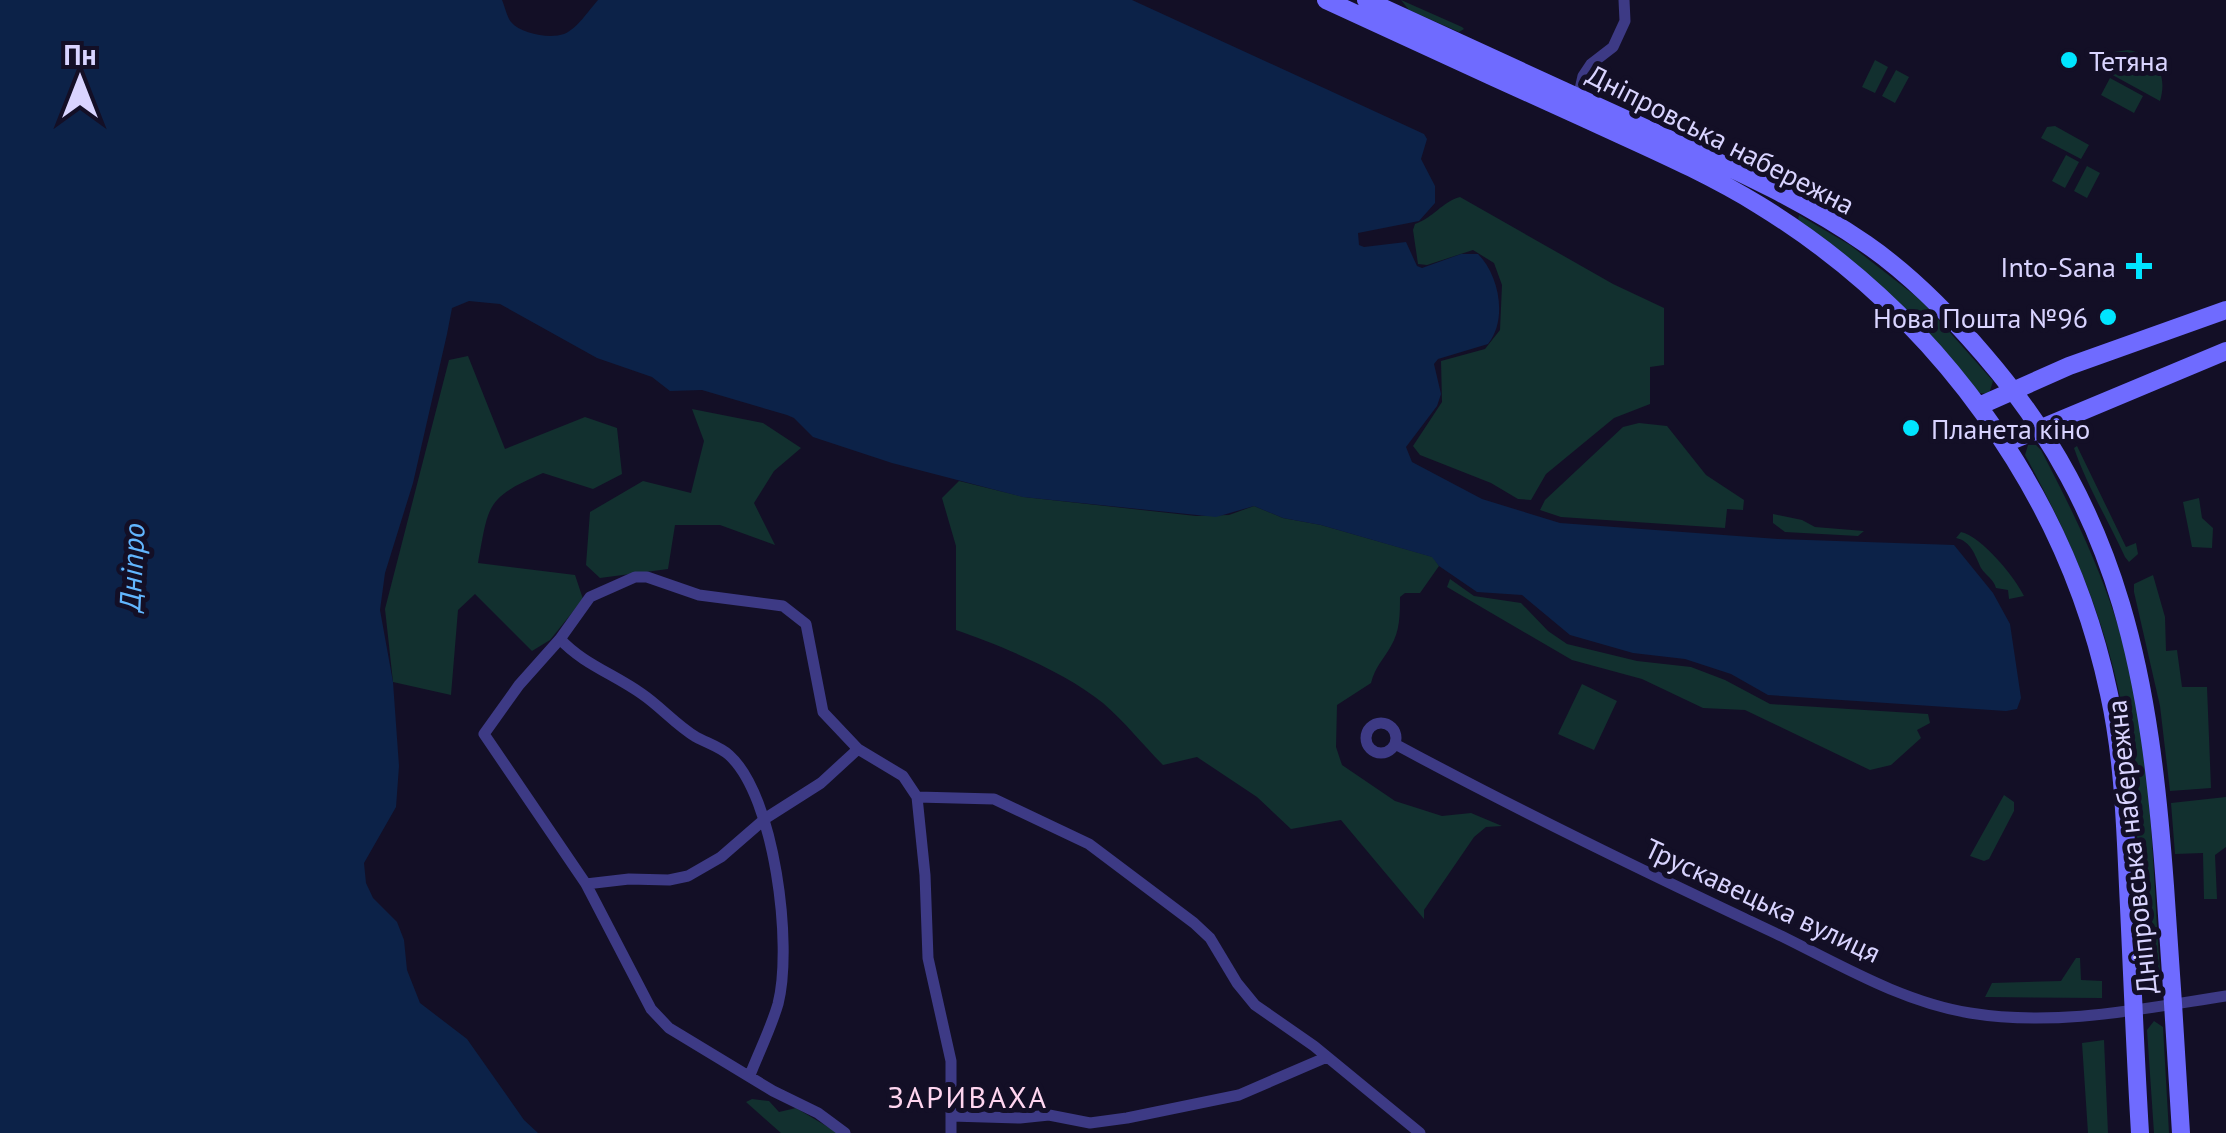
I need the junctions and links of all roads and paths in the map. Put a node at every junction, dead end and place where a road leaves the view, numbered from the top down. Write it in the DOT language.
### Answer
graph roads {
  1 [pos="1326,0"];
  2 [pos="1366,0"];
  3 [pos="1624,0"];
  4 [pos="1578,98"];
  5 [pos="2226,310"];
  6 [pos="2226,351"];
  7 [pos="2014,389"];
  8 [pos="1978,406"];
  9 [pos="2040,428"];
  10 [pos="2006,444"];
  11 [pos="560,639"];
  12 [pos="1395,744"];
  13 [pos="858,750"];
  14 [pos="917,798"];
  15 [pos="766,818"];
  16 [pos="586,884"];
  17 [pos="2226,996"];
  18 [pos="2174,1004"];
  19 [pos="2133,1010"];
  20 [pos="1327,1057"];
  21 [pos="750,1075"];
  22 [pos="951,1116"];
  23 [pos="845,1133"];
  24 [pos="952,1133"];
  25 [pos="1420,1133"];
  26 [pos="2140,1133"];
  27 [pos="2181,1133"];
  1 -- 8 [label="main road, Дніпровська набережна"];
  2 -- 4 [label="main road, Дніпровська набережна"];
  3 -- 4 [label="street"];
  4 -- 7 [label="main road, Дніпровська набережна"];
  5 -- 7 [label="main road"];
  6 -- 9 [label="main road"];
  7 -- 8 [label="main road"];
  7 -- 9 [label="main road, Дніпровська набережна"];
  8 -- 10 [label="main road, Дніпровська набережна"];
  9 -- 10 [label="main road"];
  9 -- 18 [label="main road, Дніпровська набережна"];
  10 -- 19 [label="main road, Дніпровська набережна"];
  11 -- 13 [label="street"];
  11 -- 15 [label="street"];
  11 -- 16 [label="street"];
  12 -- 19 [label="street, Трускавецька вулиця"];
  13 -- 14 [label="street"];
  13 -- 15 [label="street"];
  14 -- 20 [label="street"];
  14 -- 22 [label="street"];
  15 -- 16 [label="street"];
  15 -- 21 [label="street"];
  16 -- 21 [label="street"];
  17 -- 18 [label="street, Трускавецька вулиця"];
  18 -- 19 [label="street, Трускавецька вулиця"];
  18 -- 27 [label="main road, Дніпровська набережна"];
  19 -- 26 [label="main road, Дніпровська набережна"];
  20 -- 22 [label="street"];
  20 -- 25 [label="street"];
  21 -- 23 [label="street"];
  22 -- 24 [label="street"];
}
